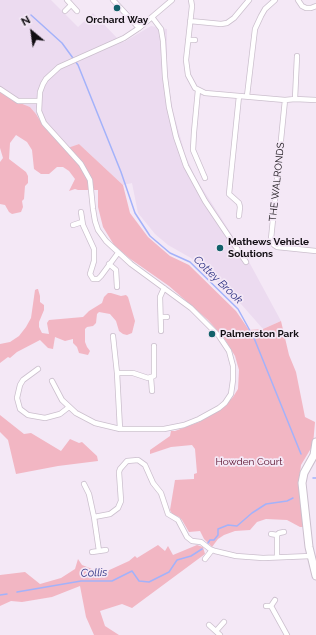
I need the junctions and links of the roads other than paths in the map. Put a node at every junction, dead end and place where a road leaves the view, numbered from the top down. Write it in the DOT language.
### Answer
graph roads {
  1 [pos="67,0"];
  2 [pos="114,0"];
  3 [pos="172,0"];
  4 [pos="191,0"];
  5 [pos="249,0"];
  6 [pos="275,0"];
  7 [pos="298,0"];
  8 [pos="71,4"];
  9 [pos="316,6"];
  10 [pos="65,11"];
  11 [pos="77,11"];
  12 [pos="152,17"];
  13 [pos="190,22"];
  14 [pos="139,28"];
  15 [pos="188,40"];
  16 [pos="194,40"];
  17 [pos="297,56"];
  18 [pos="0,89"];
  19 [pos="198,90"];
  20 [pos="239,96"];
  21 [pos="247,96"];
  22 [pos="295,98"];
  23 [pos="39,100"];
  24 [pos="285,100"];
  25 [pos="316,100"];
  26 [pos="204,178"];
  27 [pos="229,194"];
  28 [pos="224,197"];
  29 [pos="81,212"];
  30 [pos="239,216"];
  31 [pos="82,222"];
  32 [pos="73,225"];
  33 [pos="316,250"];
  34 [pos="239,251"];
  35 [pos="118,253"];
  36 [pos="231,256"];
  37 [pos="246,262"];
  38 [pos="109,264"];
  39 [pos="117,287"];
  40 [pos="164,288"];
  41 [pos="161,317"];
  42 [pos="167,317"];
  43 [pos="161,331"];
  44 [pos="113,336"];
  45 [pos="154,346"];
  46 [pos="38,369"];
  47 [pos="117,374"];
  48 [pos="151,378"];
  49 [pos="52,381"];
  50 [pos="152,391"];
  51 [pos="69,407"];
  52 [pos="120,429"];
  53 [pos="316,442"];
  54 [pos="84,484"];
  55 [pos="94,517"];
  56 [pos="284,532"];
  57 [pos="270,534"];
  58 [pos="277,535"];
  59 [pos="106,550"];
  60 [pos="212,550"];
  61 [pos="99,551"];
  62 [pos="92,552"];
  63 [pos="311,556"];
  64 [pos="277,557"];
  65 [pos="205,559"];
  66 [pos="316,576"];
  67 [pos="275,600"];
  68 [pos="224,622"];
  69 [pos="209,625"];
  70 [pos="218,633"];
  71 [pos="287,635"];
  1 -- 8 [label="street"];
  2 -- 14 [label="street"];
  3 -- 12 [label="street"];
  4 -- 13 [label="street"];
  5 -- 13 [label="street"];
  6 -- 21 [label="street"];
  7 -- 9 [label="street"];
  8 -- 10 [label="street"];
  8 -- 11 [label="street"];
  12 -- 14 [label="street"];
  12 -- 34 [label="street"];
  13 -- 15 [label="street"];
  14 -- 23 [label="street"];
  15 -- 16 [label="street"];
  15 -- 19 [label="street"];
  17 -- 22 [label="street"];
  18 -- 23 [label="street"];
  19 -- 20 [label="street"];
  19 -- 26 [label="street"];
  20 -- 21 [label="street"];
  20 -- 27 [label="street"];
  21 -- 24 [label="street"];
  22 -- 24 [label="street"];
  22 -- 25 [label="street"];
  23 -- 35 [label="street"];
  24 -- 33 [label="street, THE WALRONDS"];
  27 -- 28 [label="street"];
  27 -- 30 [label="street"];
  29 -- 31 [label="street"];
  31 -- 32 [label="street"];
  31 -- 38 [label="street"];
  34 -- 36 [label="street"];
  34 -- 37 [label="street"];
  35 -- 38 [label="street"];
  35 -- 40 [label="street"];
  38 -- 39 [label="street"];
  40 -- 41 [label="street"];
  40 -- 52 [label="street"];
  41 -- 42 [label="street"];
  41 -- 43 [label="street"];
  44 -- 47 [label="street"];
  45 -- 48 [label="street"];
  46 -- 51 [label="street"];
  47 -- 48 [label="street"];
  47 -- 52 [label="street"];
  48 -- 50 [label="street"];
  49 -- 51 [label="street"];
  51 -- 52 [label="street"];
  53 -- 63 [label="main road"];
  54 -- 55 [label="street"];
  55 -- 60 [label="street"];
  55 -- 61 [label="street"];
  56 -- 58 [label="street"];
  57 -- 58 [label="street"];
  58 -- 64 [label="street"];
  59 -- 61 [label="street"];
  60 -- 64 [label="street"];
  60 -- 65 [label="street"];
  61 -- 62 [label="street"];
  63 -- 64 [label="street"];
  63 -- 66 [label="main road"];
  67 -- 71 [label="street"];
  68 -- 70 [label="street"];
  69 -- 70 [label="street"];
}
